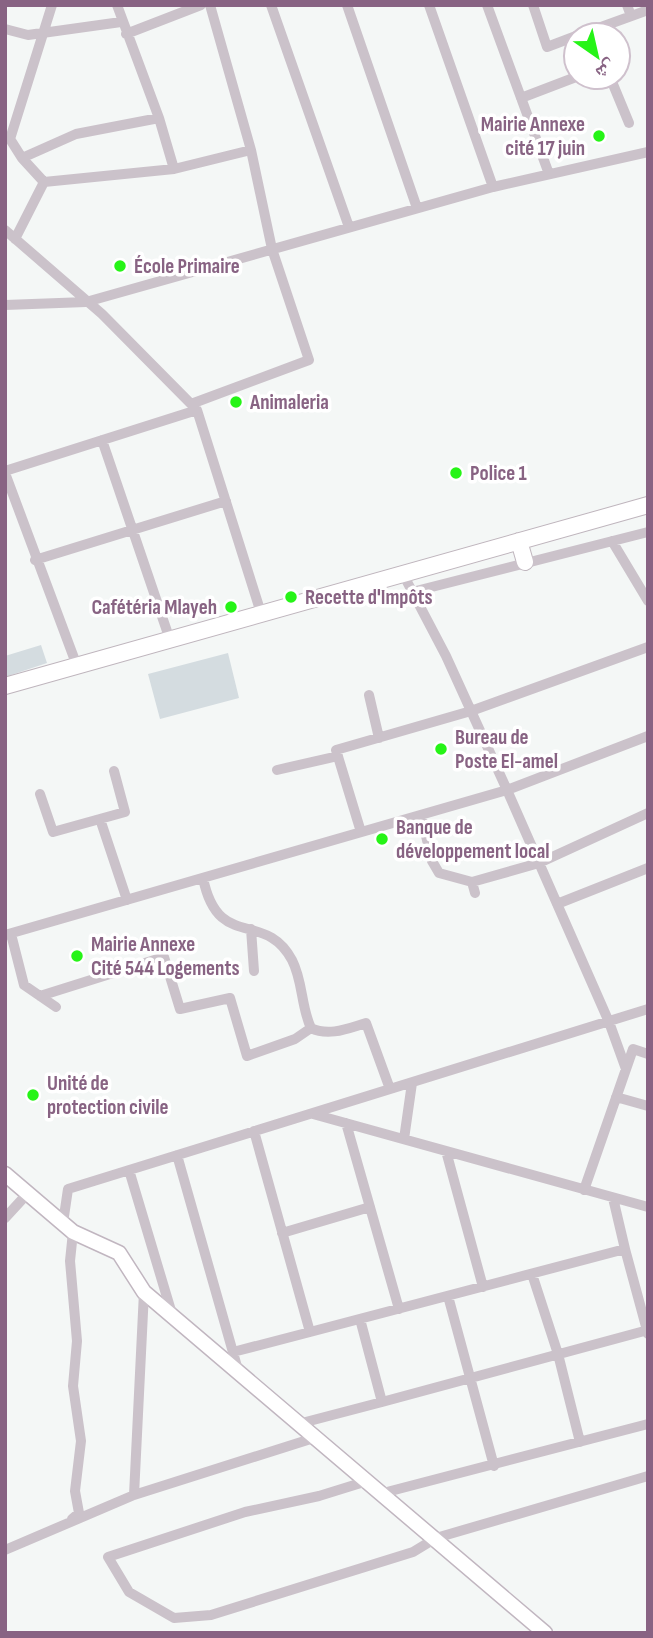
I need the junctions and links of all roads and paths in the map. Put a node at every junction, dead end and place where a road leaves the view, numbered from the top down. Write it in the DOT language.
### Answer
graph roads {
  1 [pos="52,5"];
  2 [pos="117,5"];
  3 [pos="201,5"];
  4 [pos="210,5"];
  5 [pos="271,5"];
  6 [pos="346,5"];
  7 [pos="429,5"];
  8 [pos="487,5"];
  9 [pos="533,5"];
  10 [pos="627,5"];
  11 [pos="648,10"];
  12 [pos="631,16"];
  13 [pos="620,21"];
  14 [pos="121,22"];
  15 [pos="5,29"];
  16 [pos="43,32"];
  17 [pos="126,34"];
  18 [pos="562,42"];
  19 [pos="562,82"];
  20 [pos="616,91"];
  21 [pos="521,98"];
  22 [pos="159,118"];
  23 [pos="629,123"];
  24 [pos="251,150"];
  25 [pos="648,152"];
  26 [pos="22,158"];
  27 [pos="174,169"];
  28 [pos="549,174"];
  29 [pos="44,182"];
  30 [pos="493,187"];
  31 [pos="417,208"];
  32 [pos="349,227"];
  33 [pos="5,230"];
  34 [pos="15,239"];
  35 [pos="272,248"];
  36 [pos="86,302"];
  37 [pos="5,305"];
  38 [pos="194,407"];
  39 [pos="102,440"];
  40 [pos="5,472"];
  41 [pos="226,501"];
  42 [pos="648,505"];
  43 [pos="133,530"];
  44 [pos="648,532"];
  45 [pos="519,541"];
  46 [pos="612,541"];
  47 [pos="36,560"];
  48 [pos="525,562"];
  49 [pos="403,574"];
  50 [pos="412,592"];
  51 [pos="648,601"];
  52 [pos="261,613"];
  53 [pos="170,640"];
  54 [pos="648,647"];
  55 [pos="76,666"];
  56 [pos="5,686"];
  57 [pos="369,695"];
  58 [pos="471,711"];
  59 [pos="648,736"];
  60 [pos="379,738"];
  61 [pos="338,756"];
  62 [pos="277,770"];
  63 [pos="114,771"];
  64 [pos="507,790"];
  65 [pos="40,794"];
  66 [pos="648,813"];
  67 [pos="421,815"];
  68 [pos="100,819"];
  69 [pos="361,832"];
  70 [pos="539,863"];
  71 [pos="648,868"];
  72 [pos="202,878"];
  73 [pos="472,882"];
  74 [pos="475,893"];
  75 [pos="127,900"];
  76 [pos="557,904"];
  77 [pos="251,929"];
  78 [pos="8,935"];
  79 [pos="254,971"];
  80 [pos="40,996"];
  81 [pos="56,1007"];
  82 [pos="648,1009"];
  83 [pos="609,1021"];
  84 [pos="311,1028"];
  85 [pos="648,1054"];
  86 [pos="626,1069"];
  87 [pos="412,1083"];
  88 [pos="390,1089"];
  89 [pos="616,1097"];
  90 [pos="648,1106"];
  91 [pos="313,1113"];
  92 [pos="346,1123"];
  93 [pos="254,1132"];
  94 [pos="404,1139"];
  95 [pos="446,1151"];
  96 [pos="177,1155"];
  97 [pos="129,1170"];
  98 [pos="5,1174"];
  99 [pos="584,1191"];
  100 [pos="28,1193"];
  101 [pos="613,1198"];
  102 [pos="370,1207"];
  103 [pos="648,1207"];
  104 [pos="5,1218"];
  105 [pos="68,1227"];
  106 [pos="282,1233"];
  107 [pos="625,1249"];
  108 [pos="532,1274"];
  109 [pos="483,1287"];
  110 [pos="144,1292"];
  111 [pos="448,1296"];
  112 [pos="399,1309"];
  113 [pos="173,1316"];
  114 [pos="360,1319"];
  115 [pos="310,1332"];
  116 [pos="647,1332"];
  117 [pos="233,1352"];
  118 [pos="558,1354"];
  119 [pos="238,1373"];
  120 [pos="471,1378"];
  121 [pos="382,1402"];
  122 [pos="298,1424"];
  123 [pos="648,1424"];
  124 [pos="317,1437"];
  125 [pos="580,1442"];
  126 [pos="494,1466"];
  127 [pos="648,1476"];
  128 [pos="383,1493"];
  129 [pos="134,1495"];
  130 [pos="64,1526"];
  131 [pos="436,1538"];
  132 [pos="5,1550"];
  133 [pos="545,1633"];
  1 -- 16 [label="street"];
  2 -- 14 [label="street"];
  3 -- 17 [label="street"];
  4 -- 24 [label="street"];
  5 -- 32 [label="street"];
  6 -- 31 [label="street"];
  7 -- 30 [label="street"];
  8 -- 21 [label="street"];
  9 -- 18 [label="street"];
  10 -- 12 [label="street"];
  11 -- 12 [label="street"];
  12 -- 13 [label="street"];
  14 -- 16 [label="street"];
  14 -- 17 [label="street"];
  15 -- 16 [label="street"];
  16 -- 26 [label="street"];
  17 -- 22 [label="street"];
  19 -- 21 [label="street"];
  20 -- 23 [label="street"];
  21 -- 28 [label="street"];
  22 -- 26 [label="street"];
  22 -- 27 [label="street"];
  24 -- 27 [label="street"];
  24 -- 35 [label="street"];
  25 -- 28 [label="street"];
  26 -- 29 [label="street"];
  27 -- 29 [label="street"];
  28 -- 30 [label="street"];
  29 -- 34 [label="street"];
  30 -- 31 [label="street"];
  31 -- 32 [label="street"];
  32 -- 35 [label="street"];
  33 -- 34 [label="street"];
  34 -- 36 [label="street"];
  35 -- 36 [label="street"];
  35 -- 38 [label="street"];
  36 -- 37 [label="street"];
  36 -- 38 [label="street"];
  38 -- 39 [label="street"];
  38 -- 41 [label="street"];
  39 -- 40 [label="street"];
  39 -- 43 [label="street"];
  40 -- 47 [label="street"];
  41 -- 43 [label="street"];
  41 -- 52 [label="street"];
  42 -- 45 [label="main road"];
  43 -- 47 [label="street"];
  43 -- 53 [label="street"];
  44 -- 46 [label="street"];
  45 -- 48 [label="main road"];
  45 -- 49 [label="main road"];
  46 -- 48 [label="street"];
  46 -- 51 [label="street"];
  47 -- 55 [label="street"];
  48 -- 50 [label="street"];
  49 -- 50 [label="street"];
  49 -- 52 [label="main road"];
  50 -- 58 [label="street"];
  52 -- 53 [label="main road"];
  53 -- 55 [label="main road"];
  54 -- 58 [label="street"];
  55 -- 56 [label="main road"];
  57 -- 60 [label="street"];
  58 -- 60 [label="street"];
  58 -- 64 [label="street"];
  59 -- 64 [label="street"];
  60 -- 61 [label="street"];
  61 -- 62 [label="street"];
  61 -- 69 [label="street"];
  63 -- 68 [label="street"];
  64 -- 67 [label="street"];
  64 -- 70 [label="street"];
  65 -- 68 [label="street"];
  66 -- 70 [label="street"];
  67 -- 69 [label="street"];
  67 -- 73 [label="street"];
  68 -- 75 [label="street"];
  69 -- 72 [label="street"];
  70 -- 73 [label="street"];
  70 -- 76 [label="street"];
  71 -- 76 [label="street"];
  72 -- 75 [label="street"];
  72 -- 77 [label="street"];
  73 -- 74 [label="street"];
  75 -- 78 [label="street"];
  76 -- 83 [label="street"];
  77 -- 79 [label="street"];
  77 -- 84 [label="street"];
  78 -- 80 [label="street"];
  80 -- 81 [label="street"];
  80 -- 84 [label="street"];
  82 -- 83 [label="street"];
  83 -- 86 [label="street"];
  83 -- 87 [label="street"];
  84 -- 88 [label="street"];
  85 -- 86 [label="street"];
  86 -- 89 [label="street"];
  87 -- 88 [label="street"];
  87 -- 94 [label="street"];
  88 -- 91 [label="street"];
  89 -- 90 [label="street"];
  89 -- 99 [label="street"];
  91 -- 92 [label="street"];
  91 -- 93 [label="street"];
  92 -- 94 [label="street"];
  92 -- 102 [label="street"];
  93 -- 96 [label="street"];
  93 -- 106 [label="street"];
  94 -- 95 [label="street"];
  95 -- 99 [label="street"];
  95 -- 109 [label="street"];
  96 -- 97 [label="street"];
  96 -- 117 [label="street"];
  97 -- 105 [label="street"];
  97 -- 113 [label="street"];
  98 -- 100 [label="main road"];
  99 -- 101 [label="street"];
  100 -- 104 [label="street"];
  100 -- 105 [label="main road"];
  101 -- 103 [label="street"];
  101 -- 107 [label="street"];
  102 -- 106 [label="street"];
  102 -- 112 [label="street"];
  105 -- 110 [label="main road"];
  105 -- 130 [label="street"];
  106 -- 115 [label="street"];
  107 -- 108 [label="street"];
  107 -- 116 [label="street"];
  108 -- 109 [label="street"];
  108 -- 118 [label="street"];
  109 -- 111 [label="street"];
  110 -- 113 [label="main road"];
  110 -- 129 [label="street"];
  111 -- 112 [label="street"];
  111 -- 120 [label="street"];
  112 -- 114 [label="street"];
  113 -- 119 [label="main road"];
  114 -- 115 [label="street"];
  114 -- 121 [label="street"];
  115 -- 117 [label="street"];
  116 -- 118 [label="street"];
  117 -- 119 [label="street"];
  118 -- 120 [label="street"];
  118 -- 125 [label="street"];
  119 -- 122 [label="main road"];
  120 -- 121 [label="street"];
  120 -- 126 [label="street"];
  121 -- 122 [label="street"];
  122 -- 124 [label="main road"];
  123 -- 125 [label="street"];
  124 -- 128 [label="main road"];
  124 -- 129 [label="street"];
  125 -- 126 [label="street"];
  126 -- 128 [label="street"];
  127 -- 131 [label="street"];
  128 -- 131 [label="main road"];
  128 -- 131 [label="street"];
  129 -- 130 [label="street"];
  130 -- 132 [label="street"];
  131 -- 133 [label="main road"];
}
